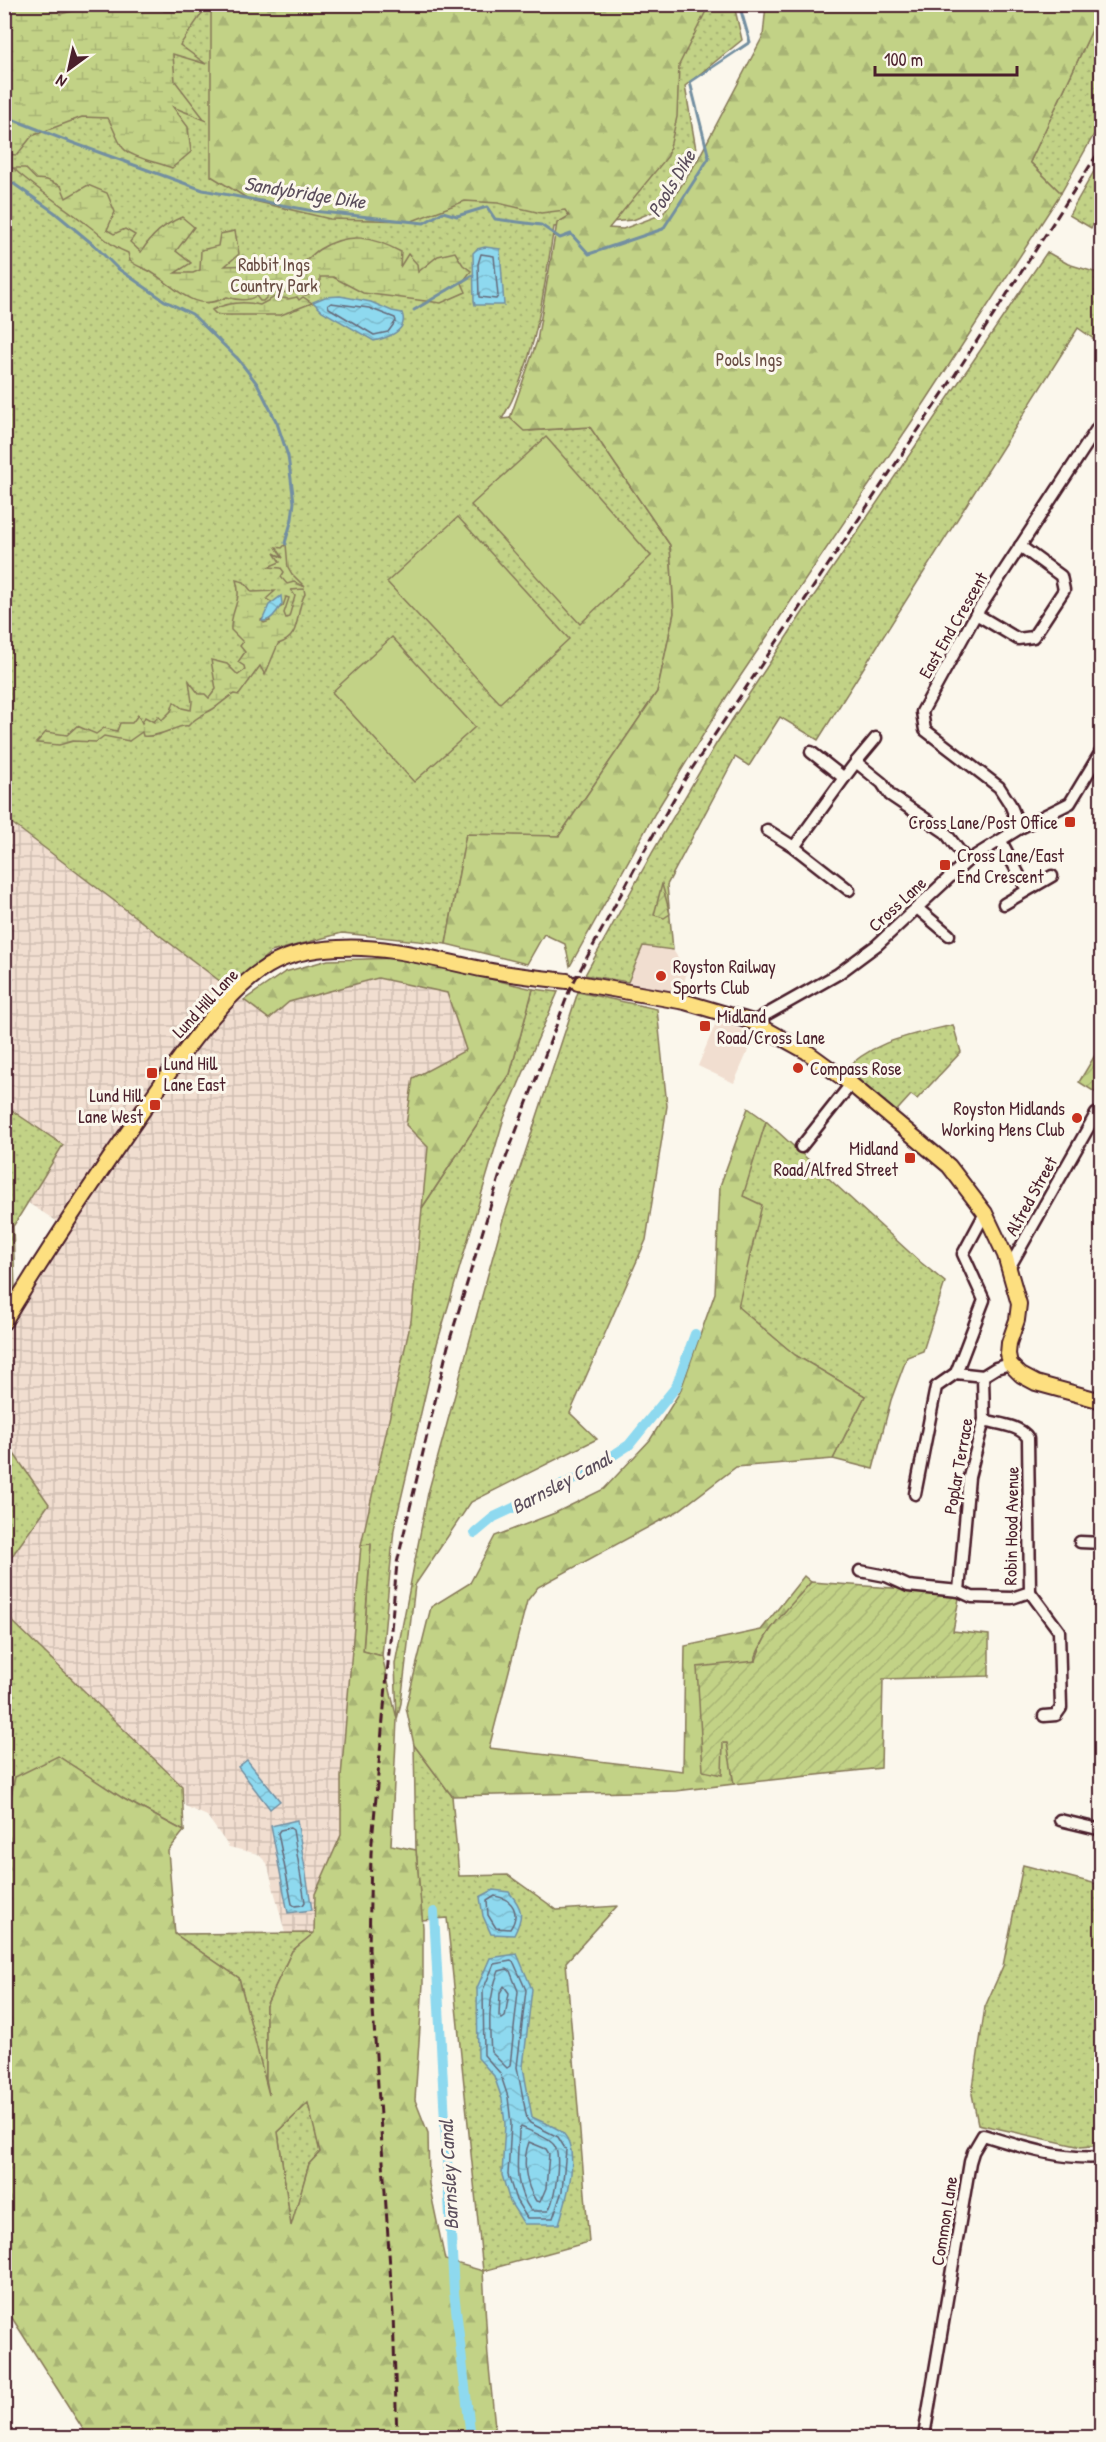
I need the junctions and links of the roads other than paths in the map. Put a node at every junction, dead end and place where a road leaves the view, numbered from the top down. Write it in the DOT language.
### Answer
graph roads {
  1 [pos="1101,422"];
  2 [pos="1020,546"];
  3 [pos="976,614"];
  4 [pos="876,738"];
  5 [pos="1101,750"];
  6 [pos="811,752"];
  7 [pos="856,762"];
  8 [pos="844,778"];
  9 [pos="1020,828"];
  10 [pos="767,830"];
  11 [pos="1001,841"];
  12 [pos="794,847"];
  13 [pos="967,861"];
  14 [pos="1052,876"];
  15 [pos="849,890"];
  16 [pos="1027,890"];
  17 [pos="1004,904"];
  18 [pos="917,908"];
  19 [pos="949,935"];
  20 [pos="753,1022"];
  21 [pos="851,1084"];
  22 [pos="1101,1117"];
  23 [pos="801,1147"];
  24 [pos="985,1213"];
  25 [pos="1009,1268"];
  26 [pos="4,1322"];
  27 [pos="1010,1365"];
  28 [pos="956,1373"];
  29 [pos="983,1376"];
  30 [pos="1101,1401"];
  31 [pos="984,1420"];
  32 [pos="915,1494"];
  33 [pos="1080,1542"];
  34 [pos="1101,1543"];
  35 [pos="860,1571"];
  36 [pos="959,1591"];
  37 [pos="1030,1592"];
  38 [pos="1044,1716"];
  39 [pos="1060,1820"];
  40 [pos="1101,1830"];
  41 [pos="1101,2157"];
  42 [pos="924,2436"];
  1 -- 2 [label="street, East End Crescent"];
  2 -- 3 [label="street, East End Crescent"];
  2 -- 3 [label="street"];
  3 -- 9 [label="street, East End Crescent"];
  4 -- 7 [label="street"];
  5 -- 9 [label="street, Cross Lane"];
  6 -- 8 [label="street"];
  7 -- 8 [label="street"];
  7 -- 13 [label="street"];
  8 -- 12 [label="street"];
  9 -- 11 [label="street, Cross Lane"];
  10 -- 12 [label="street"];
  11 -- 13 [label="street, Cross Lane"];
  11 -- 16 [label="street"];
  12 -- 15 [label="street"];
  13 -- 18 [label="street, Cross Lane"];
  14 -- 16 [label="street"];
  16 -- 17 [label="street"];
  18 -- 19 [label="street"];
  18 -- 20 [label="street, Cross Lane"];
  20 -- 21 [label="main road, Lund Hill Lane"];
  20 -- 26 [label="main road, Lund Hill Lane"];
  21 -- 23 [label="street"];
  21 -- 24 [label="main road, Lund Hill Lane"];
  22 -- 25 [label="street, Alfred Street"];
  24 -- 25 [label="main road, Lund Hill Lane"];
  24 -- 28 [label="street"];
  25 -- 27 [label="main road, Lund Hill Lane"];
  27 -- 29 [label="street"];
  27 -- 30 [label="main road"];
  28 -- 29 [label="street"];
  28 -- 32 [label="street"];
  29 -- 31 [label="street, Poplar Terrace"];
  31 -- 36 [label="street, Poplar Terrace"];
  31 -- 37 [label="street, Robin Hood Avenue"];
  33 -- 34 [label="street"];
  35 -- 36 [label="street, Robin Hood Avenue"];
  36 -- 37 [label="street, Robin Hood Avenue"];
  37 -- 38 [label="street"];
  39 -- 40 [label="street"];
  41 -- 42 [label="street, Common Lane"];
}
